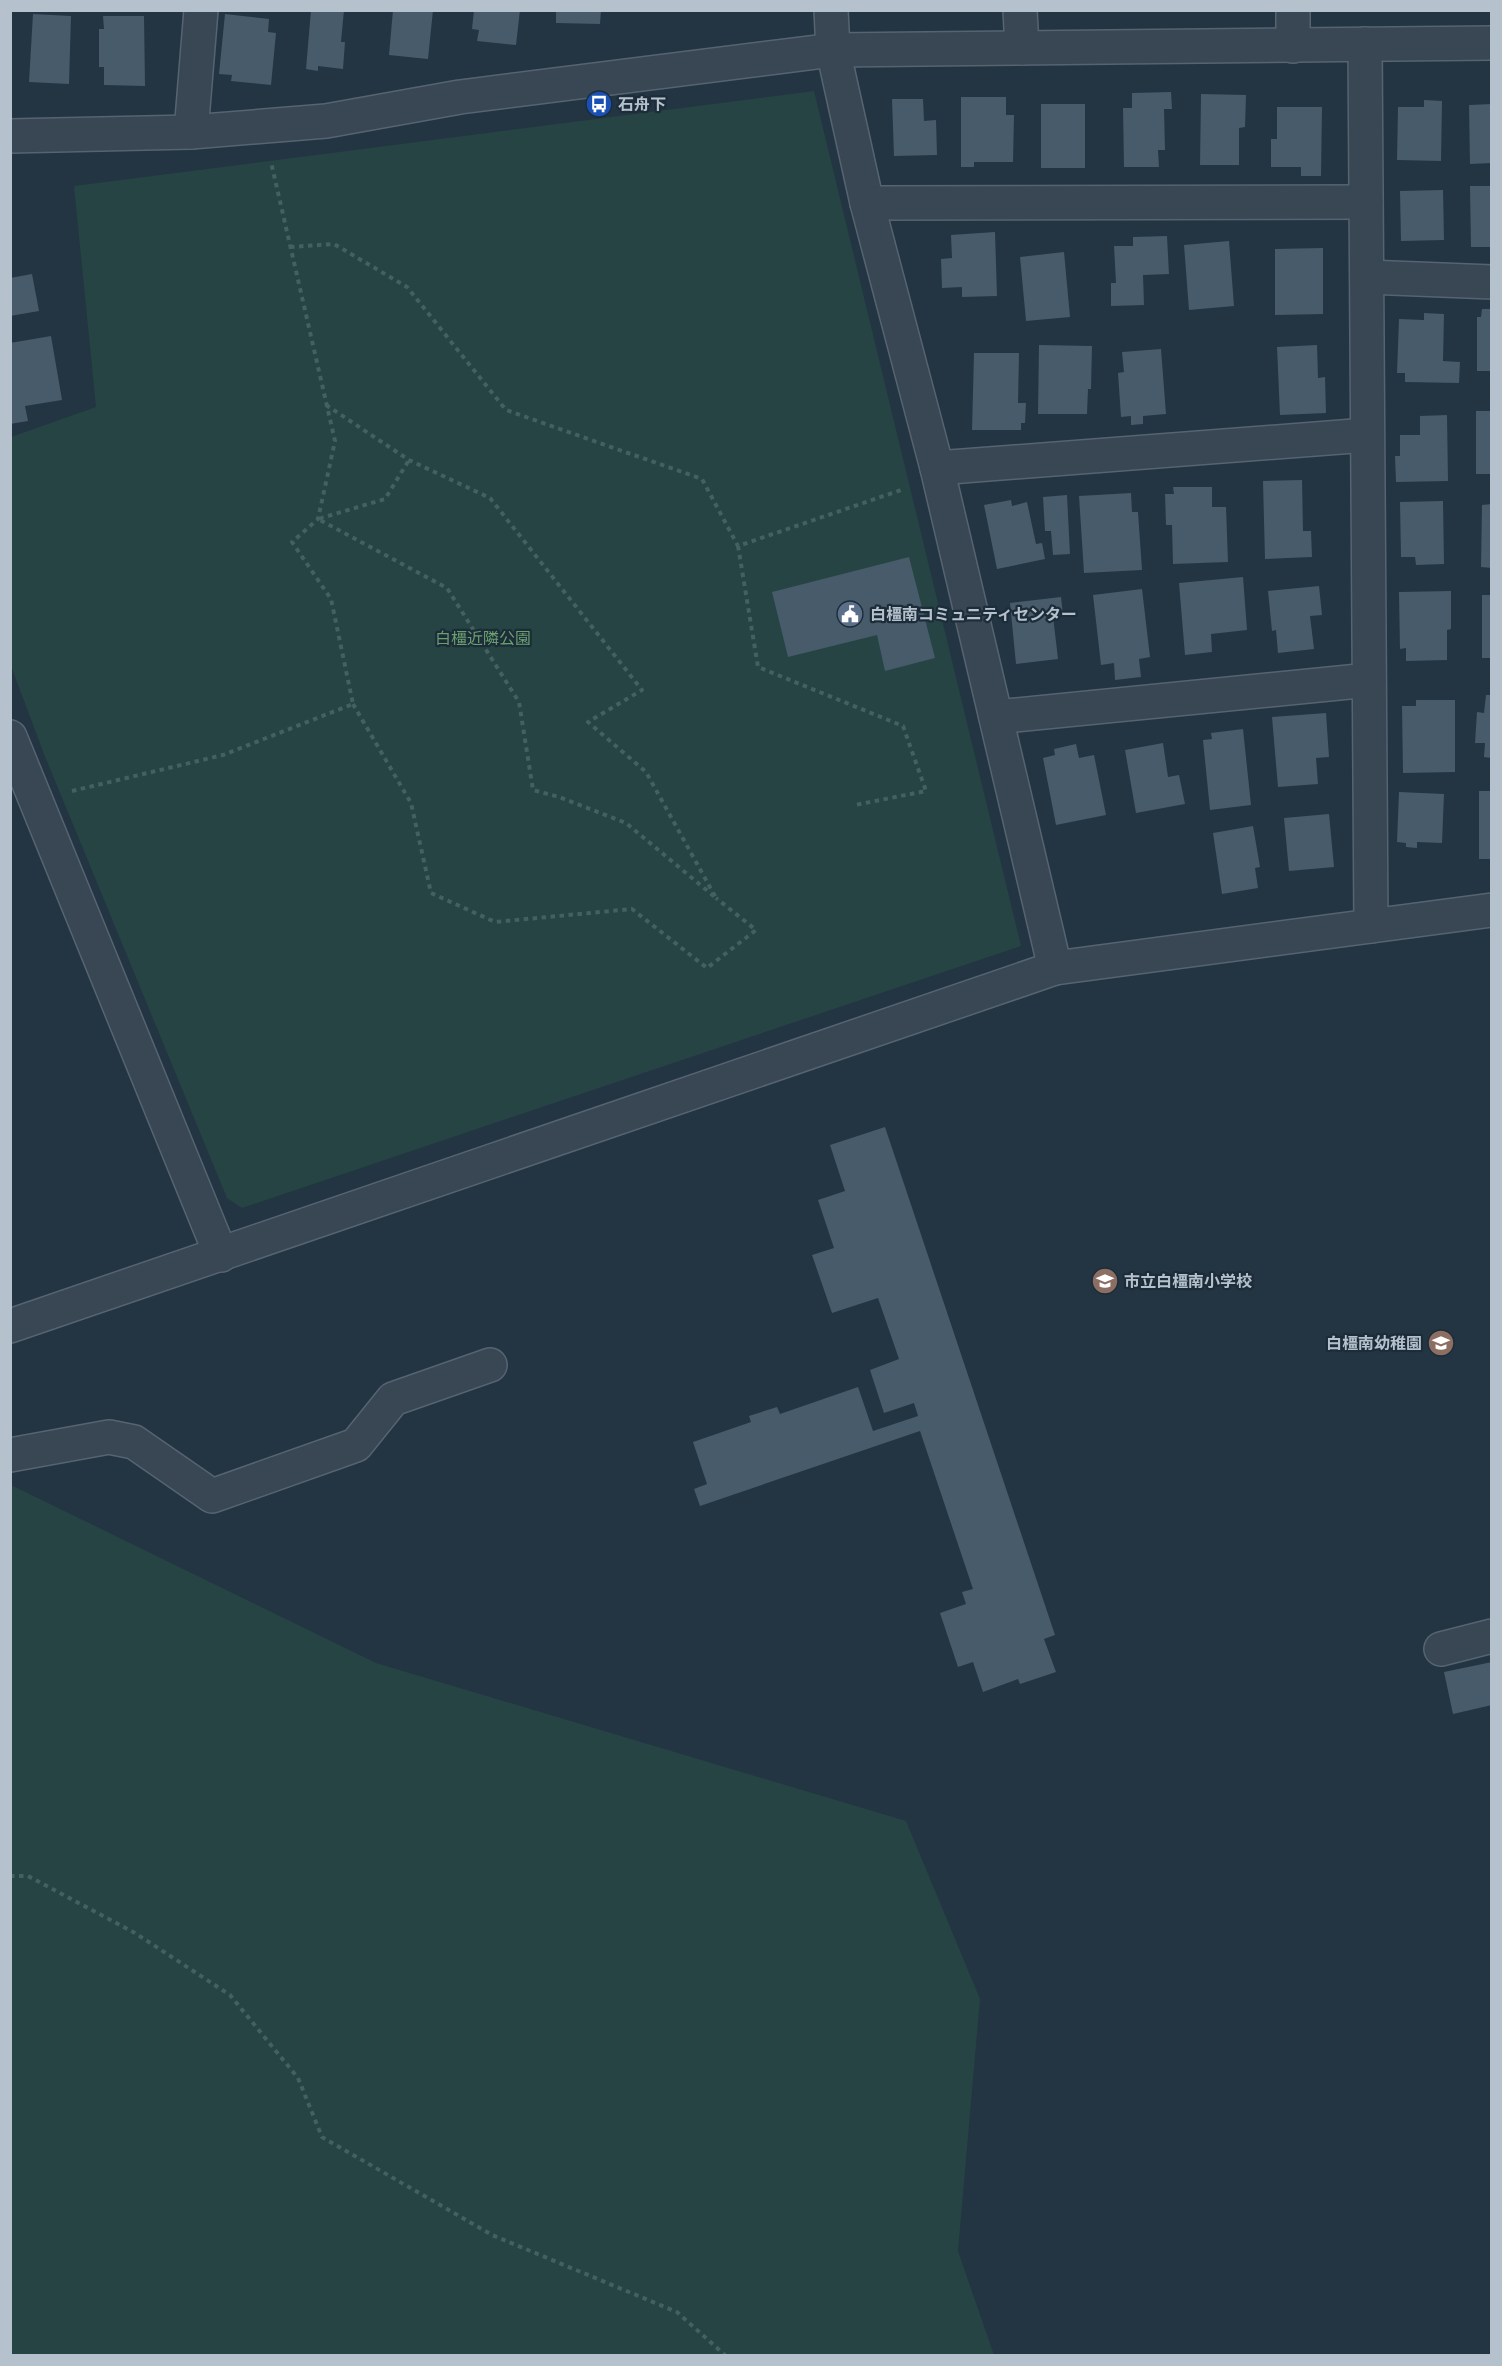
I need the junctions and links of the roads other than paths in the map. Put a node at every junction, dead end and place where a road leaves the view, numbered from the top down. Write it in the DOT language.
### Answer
graph roads {
  1 [pos="201,10"];
  2 [pos="831,10"];
  3 [pos="1020,10"];
  4 [pos="1293,10"];
  5 [pos="1491,43"];
  6 [pos="1365,44"];
  7 [pos="1293,45"];
  8 [pos="1022,48"];
  9 [pos="833,50"];
  10 [pos="191,132"];
  11 [pos="10,136"];
  12 [pos="1366,202"];
  13 [pos="867,203"];
  14 [pos="1367,277"];
  15 [pos="1491,282"];
  16 [pos="1367,435"];
  17 [pos="937,468"];
  18 [pos="1369,680"];
  19 [pos="996,717"];
  20 [pos="10,737"];
  21 [pos="1491,910"];
  22 [pos="1371,926"];
  23 [pos="1055,968"];
  24 [pos="221,1255"];
  25 [pos="10,1326"];
  26 [pos="490,1365"];
  27 [pos="10,1455"];
  28 [pos="1491,1636"];
  29 [pos="1441,1649"];
  1 -- 10 [label="street"];
  2 -- 9 [label="street"];
  3 -- 8 [label="street"];
  4 -- 7 [label="street"];
  5 -- 6 [label="street"];
  6 -- 7 [label="street"];
  6 -- 12 [label="street"];
  7 -- 8 [label="street"];
  8 -- 9 [label="street"];
  9 -- 10 [label="street"];
  9 -- 13 [label="street"];
  10 -- 11 [label="street"];
  12 -- 13 [label="street"];
  12 -- 14 [label="street"];
  13 -- 17 [label="street"];
  14 -- 15 [label="street"];
  14 -- 16 [label="street"];
  16 -- 17 [label="street"];
  16 -- 18 [label="street"];
  17 -- 19 [label="street"];
  18 -- 19 [label="street"];
  18 -- 22 [label="street"];
  19 -- 23 [label="street"];
  20 -- 24 [label="street"];
  21 -- 22 [label="street"];
  22 -- 23 [label="street"];
  23 -- 24 [label="street"];
  24 -- 25 [label="street"];
  26 -- 27 [label="street"];
  28 -- 29 [label="street"];
}
